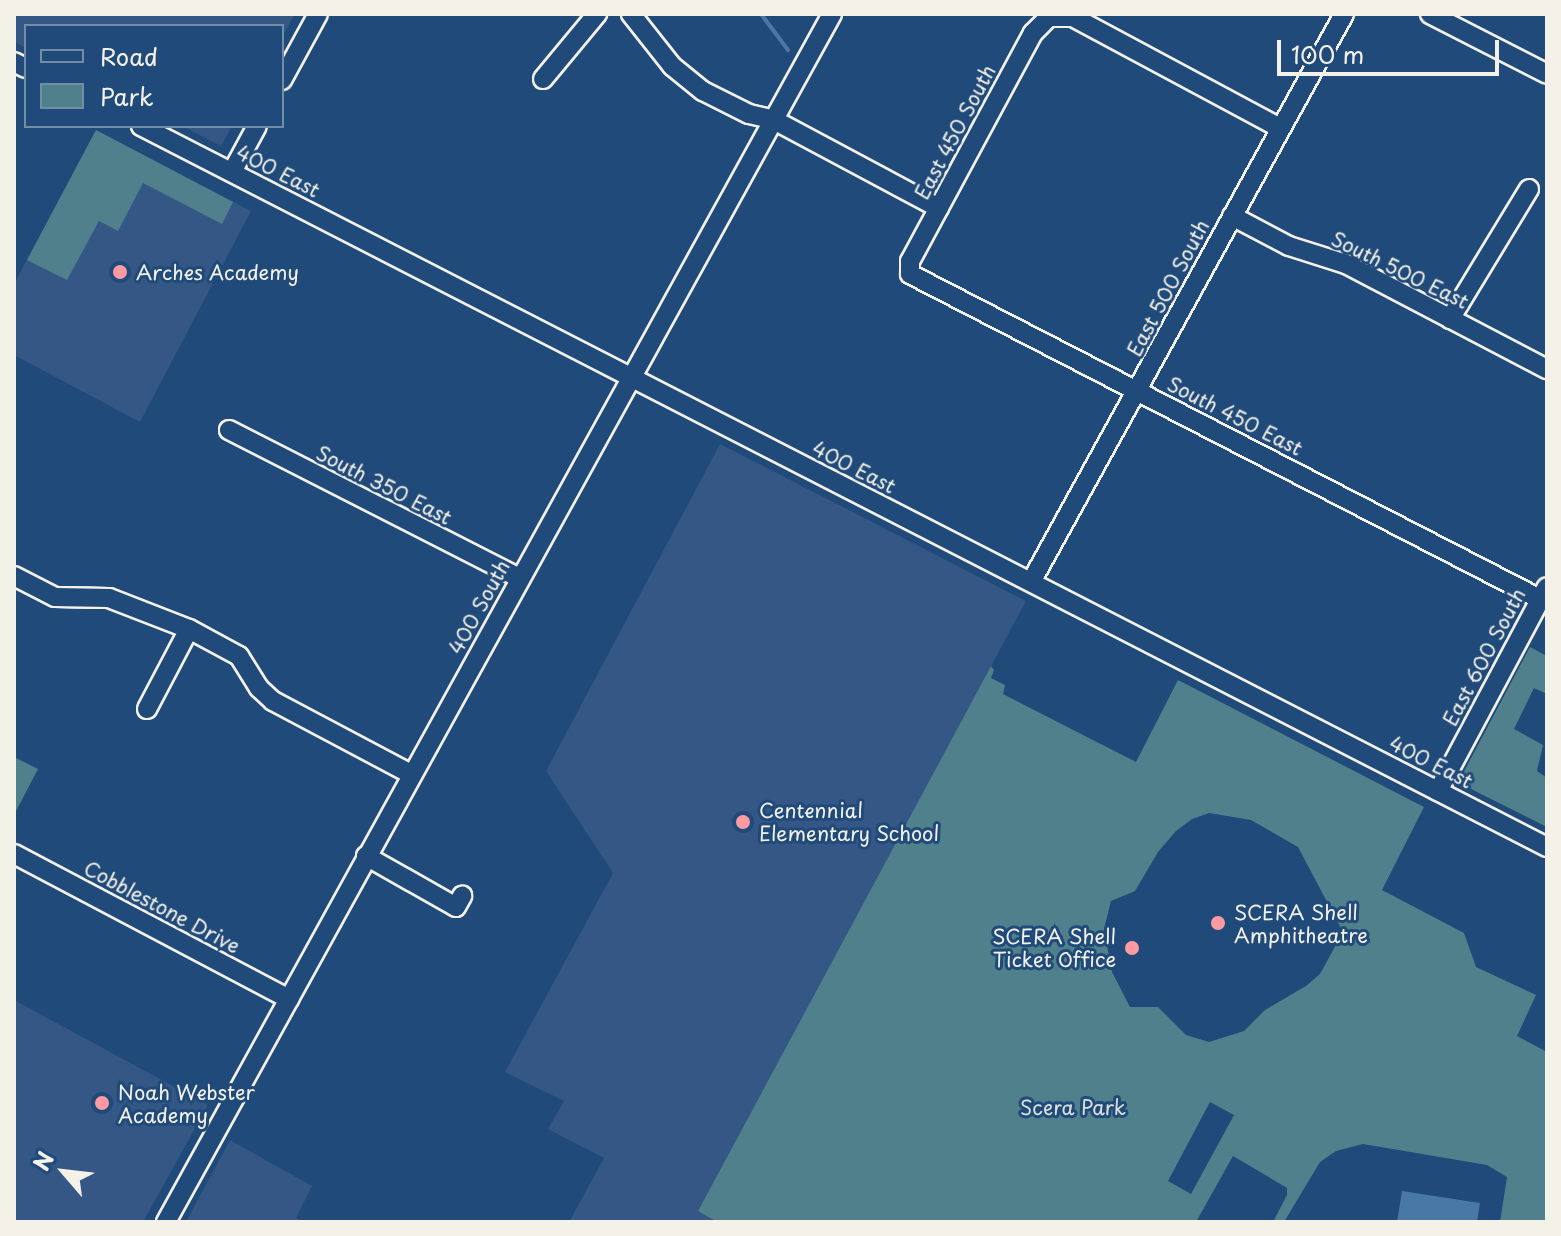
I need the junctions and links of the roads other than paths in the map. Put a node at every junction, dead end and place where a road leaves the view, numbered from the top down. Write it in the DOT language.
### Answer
graph roads {
  1 [pos="318,14"];
  2 [pos="597,14"];
  3 [pos="631,14"];
  4 [pos="832,14"];
  5 [pos="1344,14"];
  6 [pos="1430,14"];
  7 [pos="1547,74"];
  8 [pos="284,76"];
  9 [pos="543,79"];
  10 [pos="774,120"];
  11 [pos="145,128"];
  12 [pos="256,128"];
  13 [pos="1280,128"];
  14 [pos="232,172"];
  15 [pos="1529,189"];
  16 [pos="939,208"];
  17 [pos="1232,216"];
  18 [pos="910,274"];
  19 [pos="1450,319"];
  20 [pos="1547,369"];
  21 [pos="631,377"];
  22 [pos="1138,391"];
  23 [pos="229,430"];
  24 [pos="14,576"];
  25 [pos="519,578"];
  26 [pos="1031,582"];
  27 [pos="1544,593"];
  28 [pos="189,629"];
  29 [pos="147,709"];
  30 [pos="411,774"];
  31 [pos="1438,791"];
  32 [pos="1547,847"];
  33 [pos="14,854"];
  34 [pos="366,856"];
  35 [pos="462,896"];
  36 [pos="289,999"];
  37 [pos="166,1222"];
  1 -- 8 [label="street"];
  2 -- 9 [label="street"];
  3 -- 10 [label="street"];
  4 -- 10 [label="street, 400 South"];
  5 -- 13 [label="street, East 500 South"];
  6 -- 7 [label="street"];
  10 -- 16 [label="street"];
  10 -- 21 [label="street, 400 South"];
  11 -- 14 [label="street, 400 East"];
  12 -- 14 [label="street"];
  13 -- 16 [label="street, East 450 South"];
  13 -- 17 [label="street, East 500 South"];
  14 -- 21 [label="street, 400 East"];
  15 -- 19 [label="street"];
  16 -- 18 [label="street, East 450 South"];
  17 -- 19 [label="street, South 500 East"];
  17 -- 22 [label="street, East 500 South"];
  18 -- 22 [label="street, South 450 East"];
  19 -- 20 [label="street, South 500 East"];
  21 -- 25 [label="street, 400 South"];
  21 -- 26 [label="street, 400 East"];
  22 -- 26 [label="street, East 500 South"];
  22 -- 27 [label="street, South 450 East"];
  23 -- 25 [label="street, South 350 East"];
  24 -- 28 [label="street"];
  25 -- 30 [label="street, 400 South"];
  26 -- 31 [label="street, 400 East"];
  27 -- 31 [label="street, East 600 South"];
  28 -- 29 [label="street"];
  28 -- 30 [label="street"];
  30 -- 34 [label="street, 400 South"];
  31 -- 32 [label="street, 400 East"];
  33 -- 36 [label="street, Cobblestone Drive"];
  34 -- 35 [label="street"];
  34 -- 36 [label="street, 400 South"];
  36 -- 37 [label="street, 400 South"];
}
